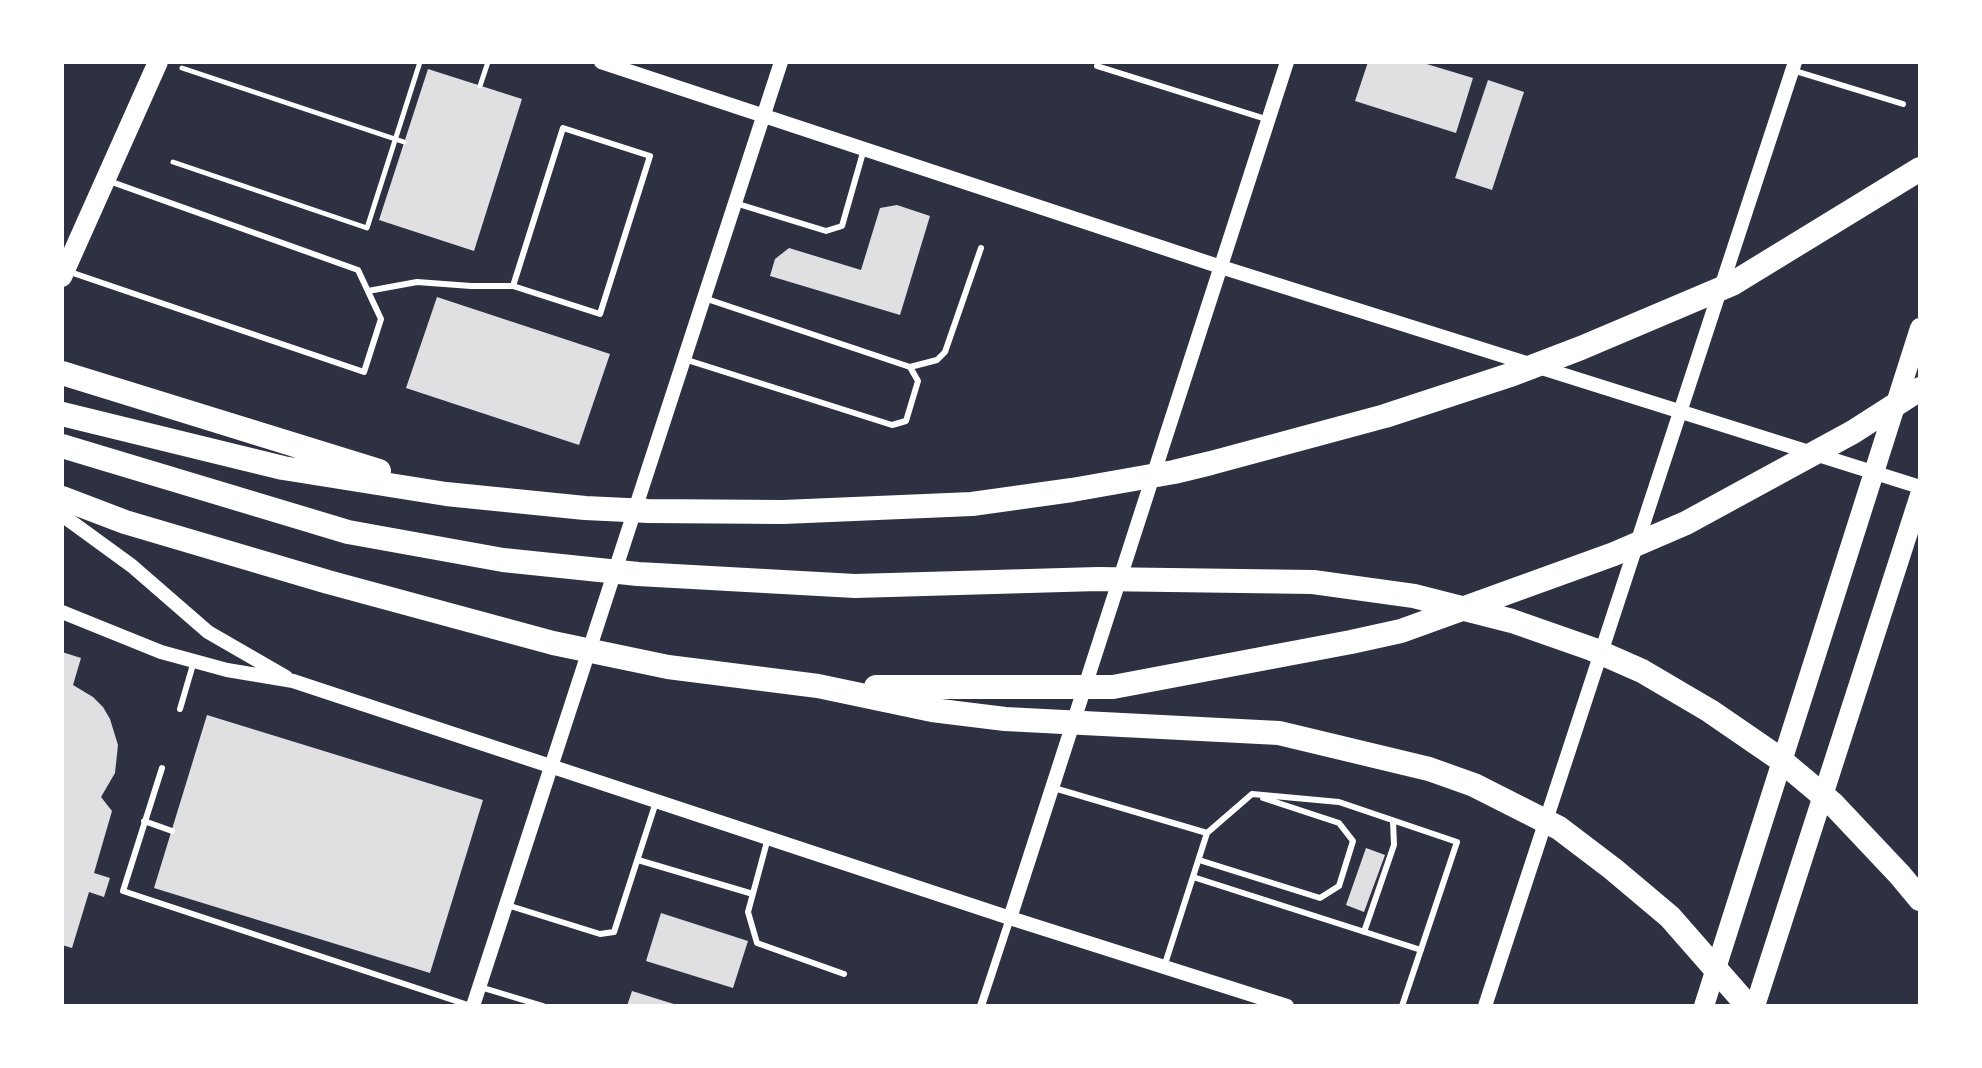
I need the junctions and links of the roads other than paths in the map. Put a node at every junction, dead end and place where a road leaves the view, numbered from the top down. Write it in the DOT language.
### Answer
graph roads {
  1 [pos="601,62"];
  2 [pos="781,62"];
  3 [pos="1287,62"];
  4 [pos="167,64"];
  5 [pos="1097,66"];
  6 [pos="1793,66"];
  7 [pos="1903,104"];
  8 [pos="763,115"];
  9 [pos="1269,120"];
  10 [pos="864,148"];
  11 [pos="1920,169"];
  12 [pos="106,180"];
  13 [pos="735,203"];
  14 [pos="981,248"];
  15 [pos="1221,267"];
  16 [pos="63,273"];
  17 [pos="513,286"];
  18 [pos="368,291"];
  19 [pos="704,298"];
  20 [pos="1920,328"];
  21 [pos="684,359"];
  22 [pos="910,367"];
  23 [pos="62,373"];
  24 [pos="1920,389"];
  25 [pos="1680,411"];
  26 [pos="62,414"];
  27 [pos="62,446"];
  28 [pos="1874,472"];
  29 [pos="1920,487"];
  30 [pos="446,494"];
  31 [pos="1920,495"];
  32 [pos="62,498"];
  33 [pos="62,508"];
  34 [pos="62,515"];
  35 [pos="125,522"];
  36 [pos="62,612"];
  37 [pos="194,661"];
  38 [pos="293,681"];
  39 [pos="818,686"];
  40 [pos="180,709"];
  41 [pos="552,767"];
  42 [pos="162,768"];
  43 [pos="1052,787"];
  44 [pos="1252,794"];
  45 [pos="656,801"];
  46 [pos="144,821"];
  47 [pos="1393,821"];
  48 [pos="172,831"];
  49 [pos="1207,833"];
  50 [pos="768,838"];
  51 [pos="638,860"];
  52 [pos="1199,860"];
  53 [pos="1193,877"];
  54 [pos="753,894"];
  55 [pos="1920,899"];
  56 [pos="507,905"];
  57 [pos="1010,918"];
  58 [pos="1364,932"];
  59 [pos="1421,950"];
  60 [pos="1164,967"];
  61 [pos="844,974"];
  62 [pos="480,987"];
  63 [pos="472,1006"];
  64 [pos="543,1006"];
  65 [pos="981,1006"];
  66 [pos="1287,1006"];
  67 [pos="1402,1006"];
  68 [pos="1485,1006"];
  69 [pos="1704,1006"];
  70 [pos="1748,1006"];
  71 [pos="1755,1006"];
  1 -- 8 [label="street"];
  2 -- 8 [label="street"];
  3 -- 9 [label="street"];
  4 -- 12 [label="main road"];
  5 -- 9 [label="lane"];
  6 -- 7 [label="lane"];
  6 -- 25 [label="street"];
  8 -- 10 [label="street"];
  8 -- 13 [label="street"];
  9 -- 15 [label="street"];
  10 -- 13 [label="lane"];
  10 -- 15 [label="street"];
  11 -- 30 [label="highway"];
  12 -- 16 [label="main road"];
  12 -- 18 [label="lane"];
  13 -- 19 [label="street"];
  14 -- 22 [label="lane"];
  15 -- 25 [label="street"];
  15 -- 43 [label="street"];
  16 -- 18 [label="lane"];
  17 -- 17 [label="lane"];
  17 -- 18 [label="lane"];
  19 -- 21 [label="street"];
  19 -- 22 [label="lane"];
  20 -- 28 [label="main road"];
  21 -- 22 [label="lane"];
  21 -- 41 [label="street"];
  23 -- 30 [label="highway"];
  24 -- 39 [label="highway"];
  25 -- 28 [label="street"];
  25 -- 68 [label="street"];
  26 -- 30 [label="highway"];
  27 -- 55 [label="highway"];
  28 -- 29 [label="street"];
  28 -- 69 [label="main road"];
  31 -- 71 [label="main road"];
  32 -- 35 [label="highway"];
  33 -- 35 [label="highway"];
  34 -- 38 [label="street"];
  35 -- 39 [label="highway"];
  36 -- 37 [label="street"];
  37 -- 38 [label="street"];
  37 -- 40 [label="lane"];
  38 -- 41 [label="street"];
  39 -- 70 [label="highway"];
  41 -- 45 [label="street"];
  41 -- 56 [label="street"];
  42 -- 46 [label="lane"];
  43 -- 49 [label="lane"];
  43 -- 57 [label="street"];
  44 -- 47 [label="lane"];
  44 -- 49 [label="lane"];
  44 -- 52 [label="lane"];
  45 -- 50 [label="street"];
  45 -- 51 [label="lane"];
  46 -- 48 [label="lane"];
  46 -- 63 [label="lane"];
  47 -- 58 [label="lane"];
  47 -- 59 [label="lane"];
  49 -- 52 [label="lane"];
  50 -- 54 [label="lane"];
  50 -- 57 [label="street"];
  51 -- 54 [label="lane"];
  51 -- 56 [label="lane"];
  52 -- 53 [label="lane"];
  53 -- 58 [label="lane"];
  53 -- 60 [label="lane"];
  54 -- 61 [label="lane"];
  56 -- 62 [label="street"];
  57 -- 60 [label="street"];
  57 -- 65 [label="street"];
  58 -- 59 [label="lane"];
  59 -- 67 [label="lane"];
  60 -- 66 [label="street"];
  62 -- 63 [label="street"];
  62 -- 64 [label="lane"];
}
